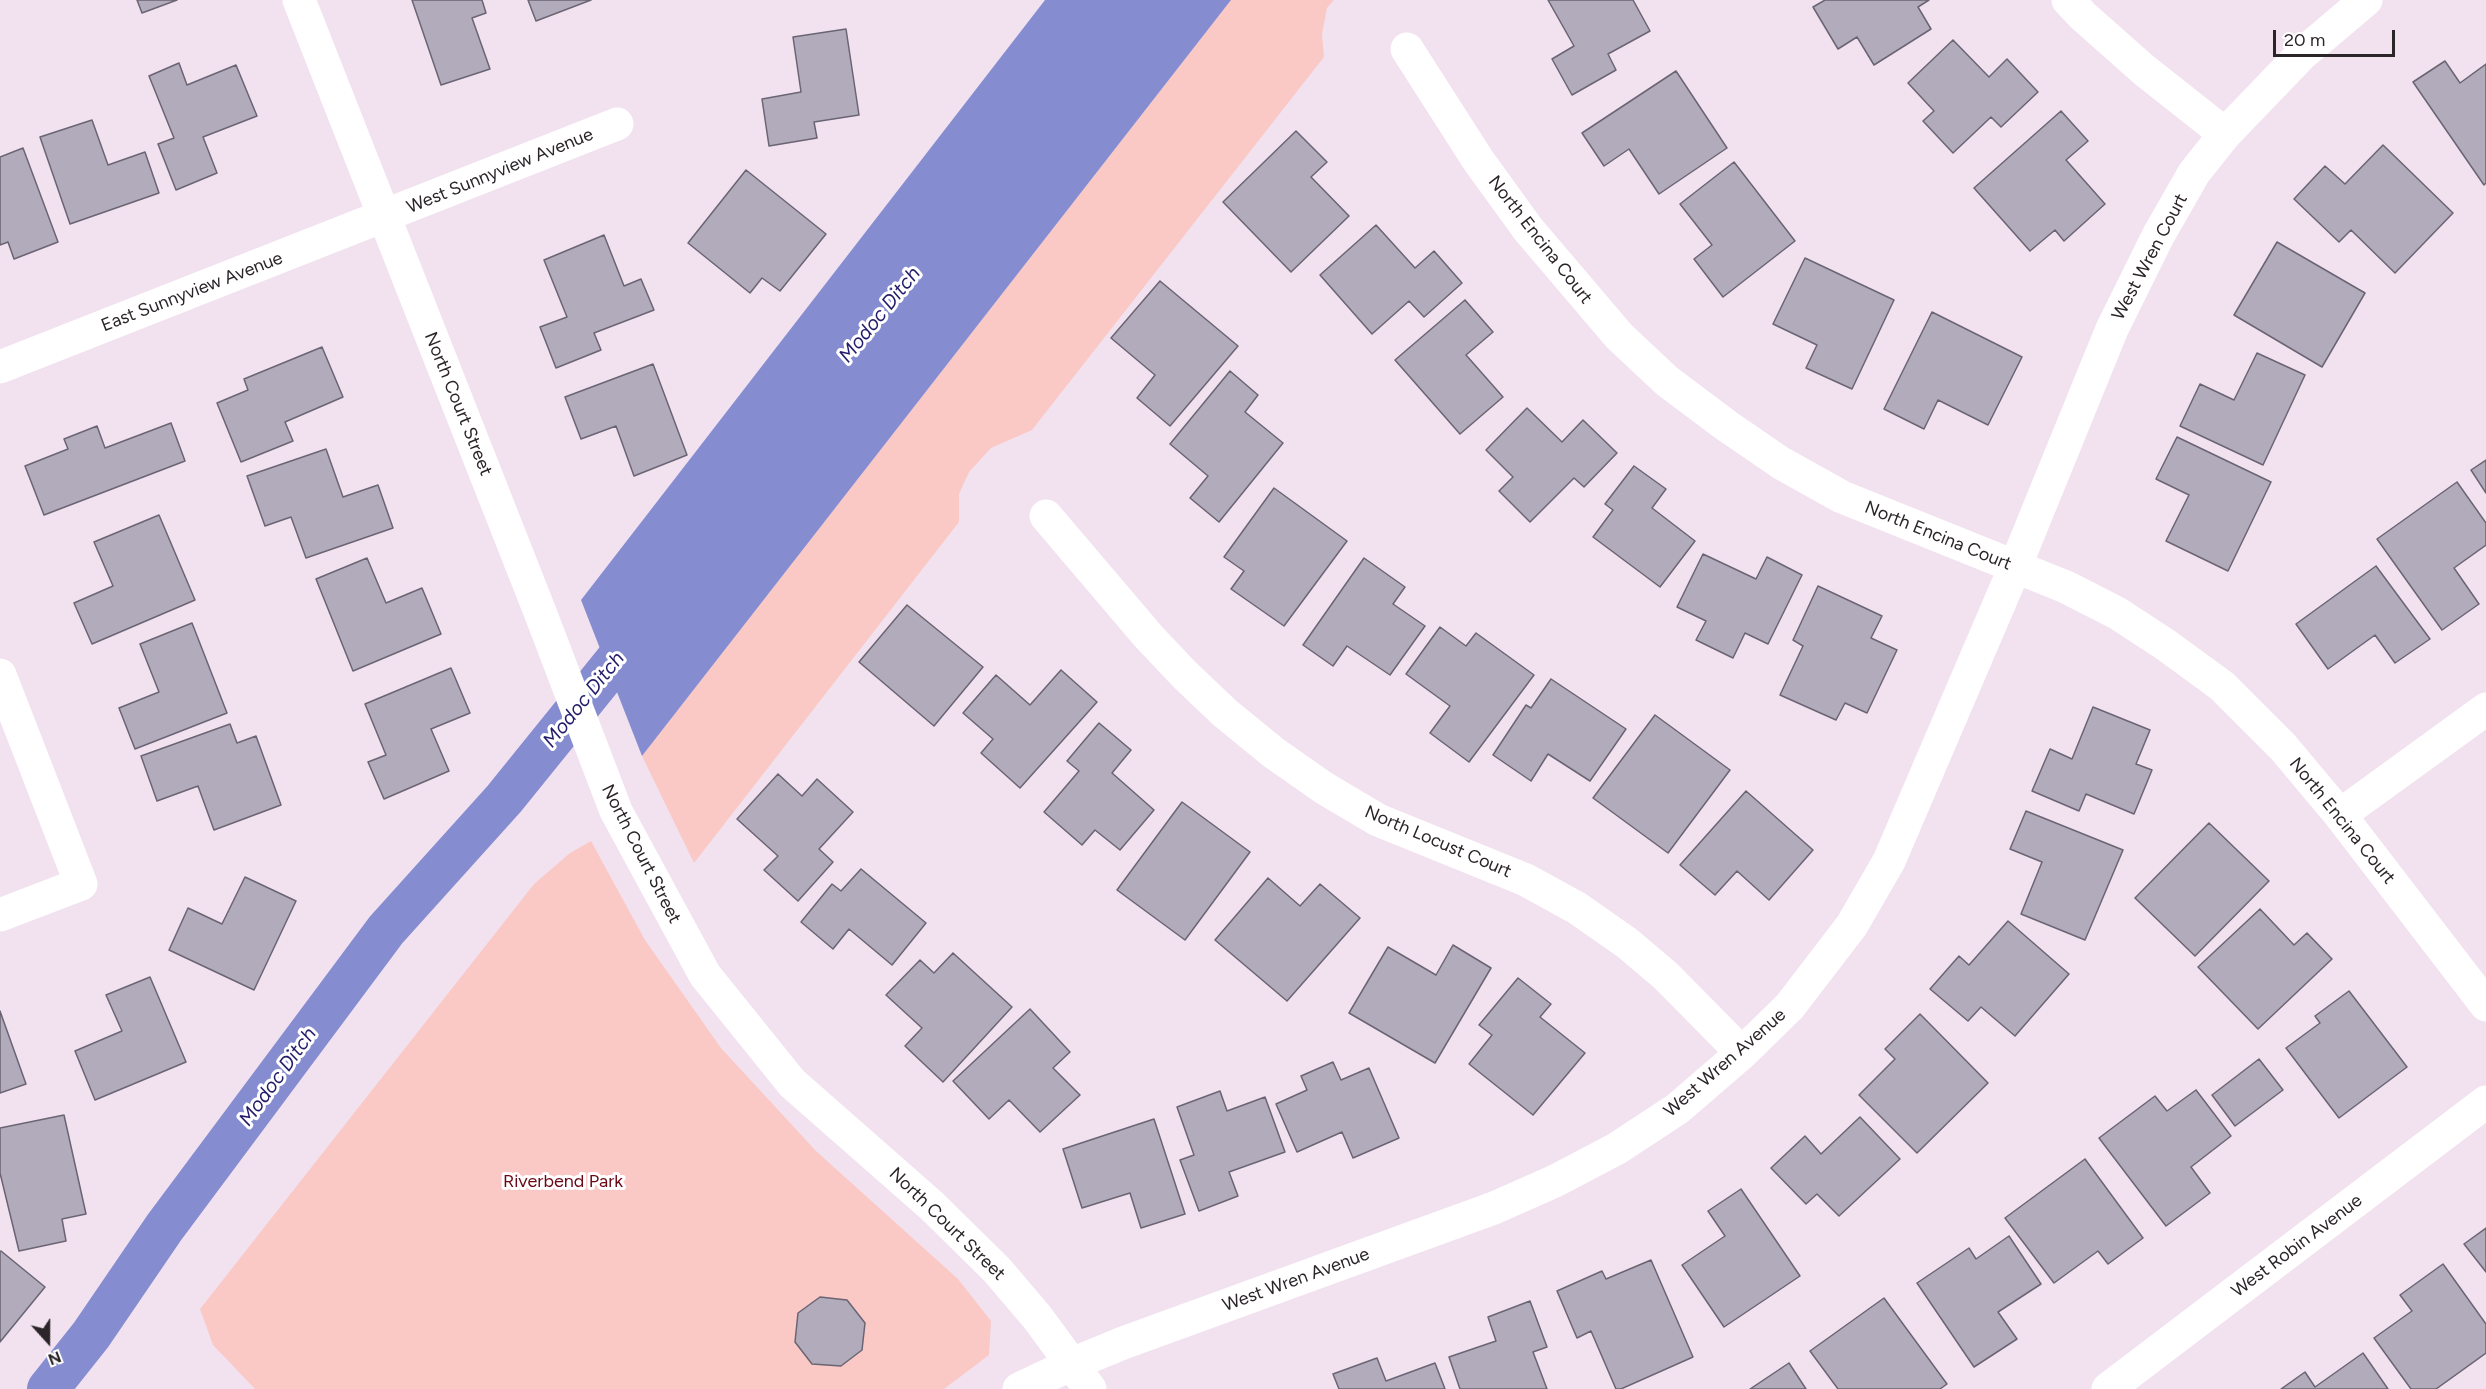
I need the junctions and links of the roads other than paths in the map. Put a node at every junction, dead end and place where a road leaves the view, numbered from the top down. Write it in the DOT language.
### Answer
graph roads {
  1 [pos="299,0"];
  2 [pos="2068,0"];
  3 [pos="2366,0"];
  4 [pos="1407,49"];
  5 [pos="617,124"];
  6 [pos="2225,134"];
  7 [pos="383,218"];
  8 [pos="0,367"];
  9 [pos="1046,516"];
  10 [pos="2015,567"];
  11 [pos="0,675"];
  12 [pos="2486,709"];
  13 [pos="2340,815"];
  14 [pos="0,915"];
  15 [pos="2486,1005"];
  16 [pos="1742,1053"];
  17 [pos="2486,1102"];
  18 [pos="1081,1376"];
  19 [pos="1018,1389"];
  20 [pos="2108,1389"];
  1 -- 7 [label="street, North Court Street"];
  2 -- 6 [label="street"];
  3 -- 6 [label="street, West Wren Court"];
  4 -- 10 [label="street, North Encina Court"];
  5 -- 7 [label="street, West Sunnyview Avenue"];
  6 -- 10 [label="street, West Wren Court"];
  7 -- 8 [label="street, East Sunnyview Avenue"];
  7 -- 18 [label="street, North Court Street"];
  9 -- 16 [label="street, North Locust Court"];
  10 -- 13 [label="street, North Encina Court"];
  10 -- 16 [label="street, West Wren Avenue"];
  11 -- 14 [label="street"];
  12 -- 13 [label="street"];
  13 -- 15 [label="street, North Encina Court"];
  16 -- 18 [label="street, West Wren Avenue"];
  17 -- 20 [label="street, West Robin Avenue"];
  18 -- 19 [label="street, West Wren Avenue"];
}
